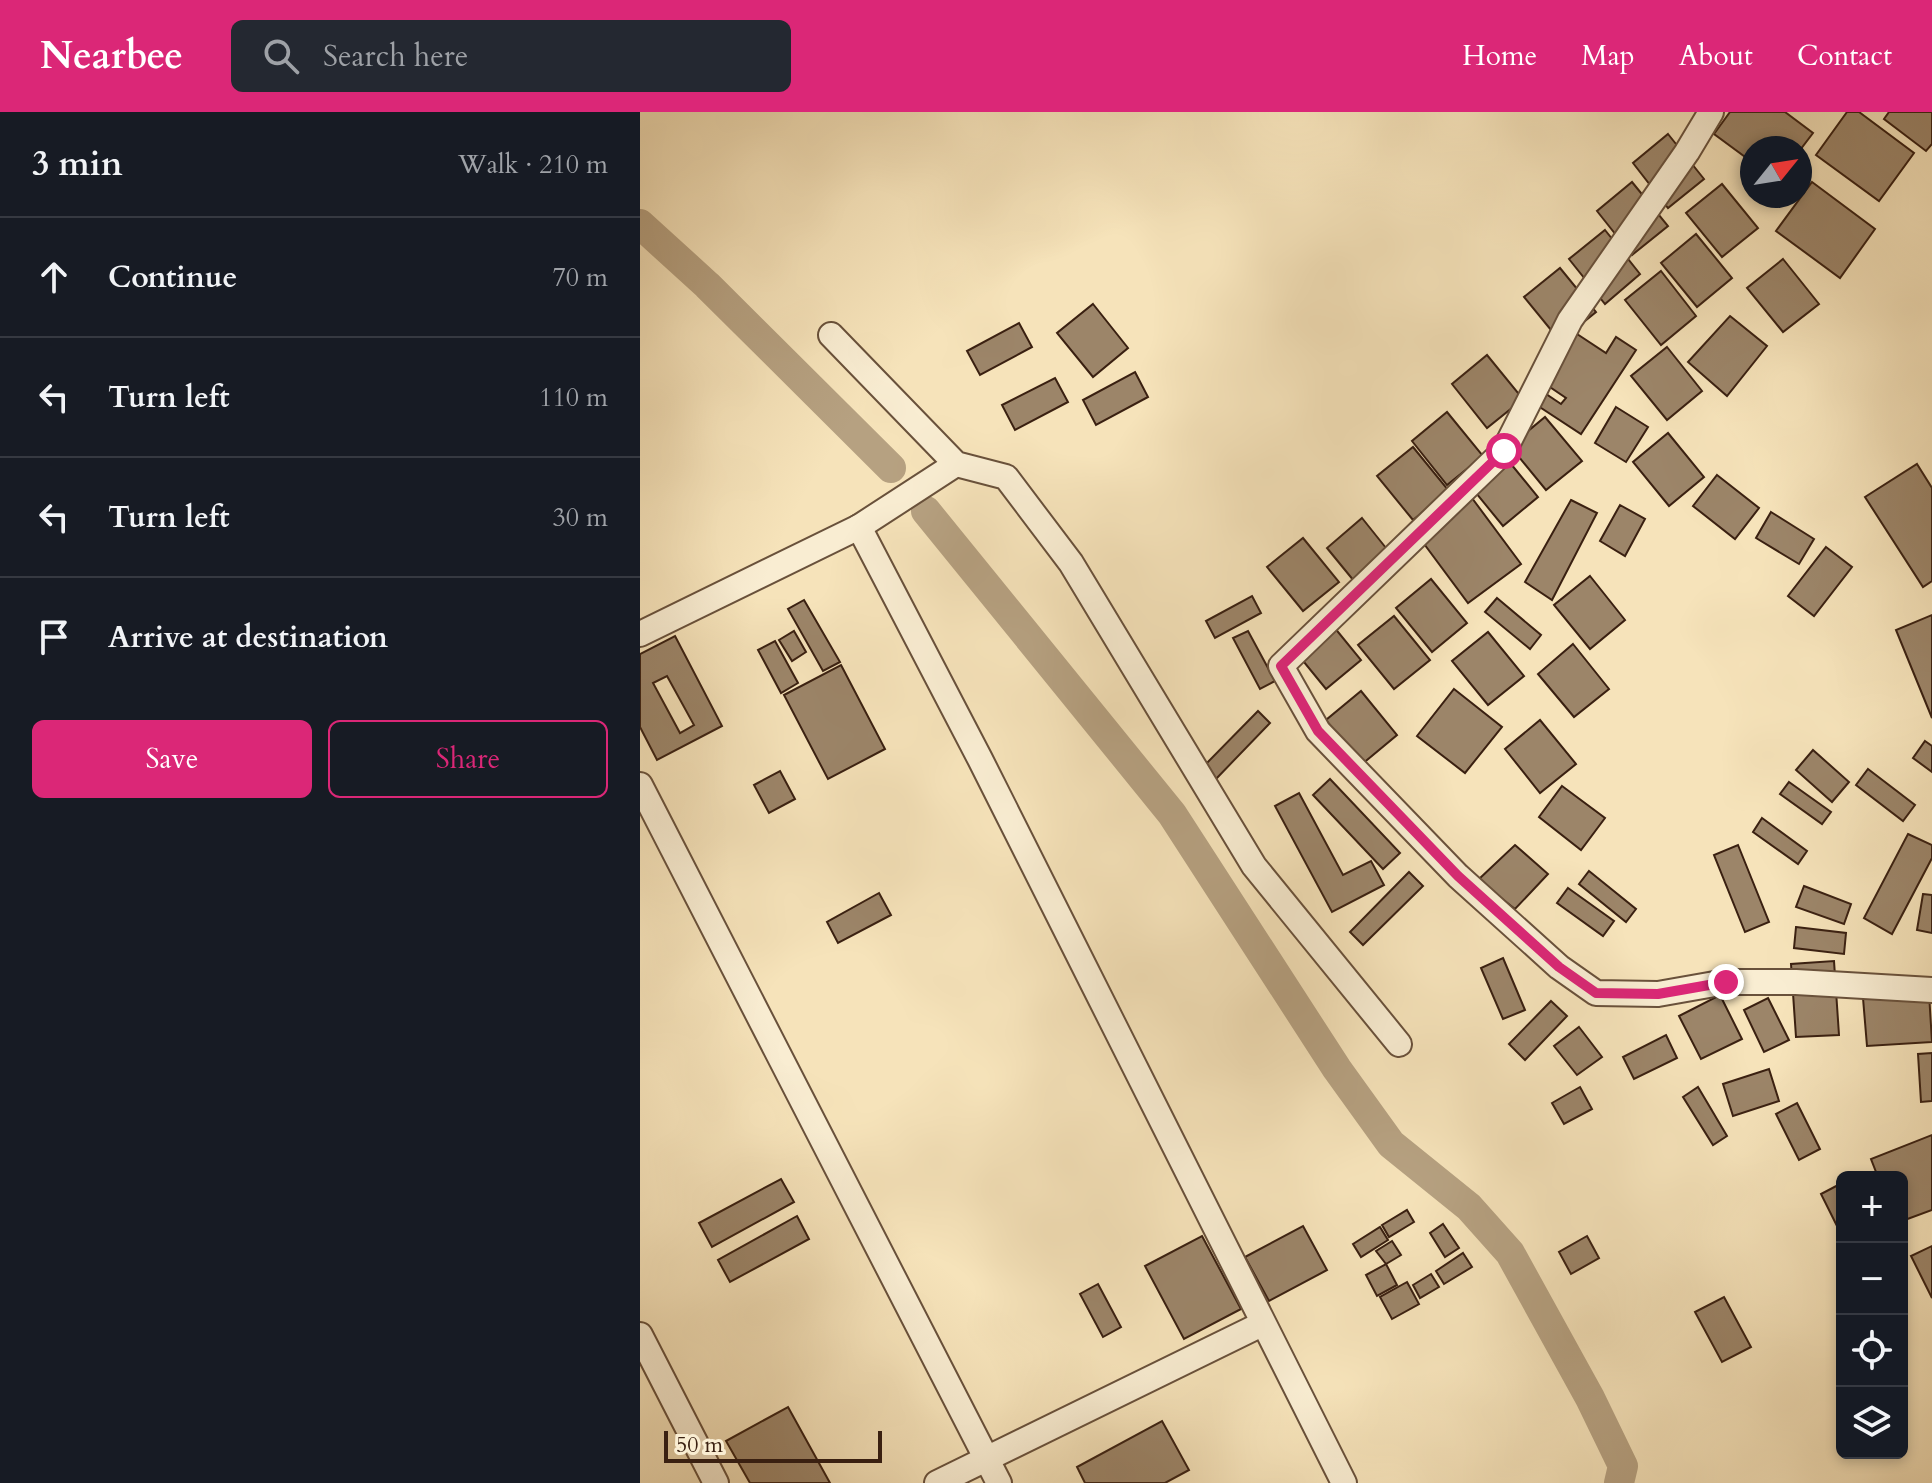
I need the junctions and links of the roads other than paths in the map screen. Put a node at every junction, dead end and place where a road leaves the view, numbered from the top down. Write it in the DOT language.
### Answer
graph roads {
  1 [pos="1711,112"];
  2 [pos="831,335"];
  3 [pos="956,464"];
  4 [pos="859,527"];
  5 [pos="640,634"];
  6 [pos="640,785"];
  7 [pos="1932,990"];
  8 [pos="1399,1044"];
  9 [pos="1262,1324"];
  10 [pos="640,1335"];
  11 [pos="986,1458"];
  12 [pos="716,1483"];
  13 [pos="937,1483"];
  14 [pos="999,1483"];
  15 [pos="1344,1483"];
  1 -- 7 [label="street"];
  2 -- 3 [label="street"];
  3 -- 4 [label="street"];
  3 -- 8 [label="street"];
  4 -- 5 [label="street"];
  4 -- 9 [label="street"];
  6 -- 11 [label="street"];
  9 -- 11 [label="street"];
  9 -- 15 [label="street"];
  10 -- 12 [label="street"];
  11 -- 13 [label="street"];
  11 -- 14 [label="street"];
}
